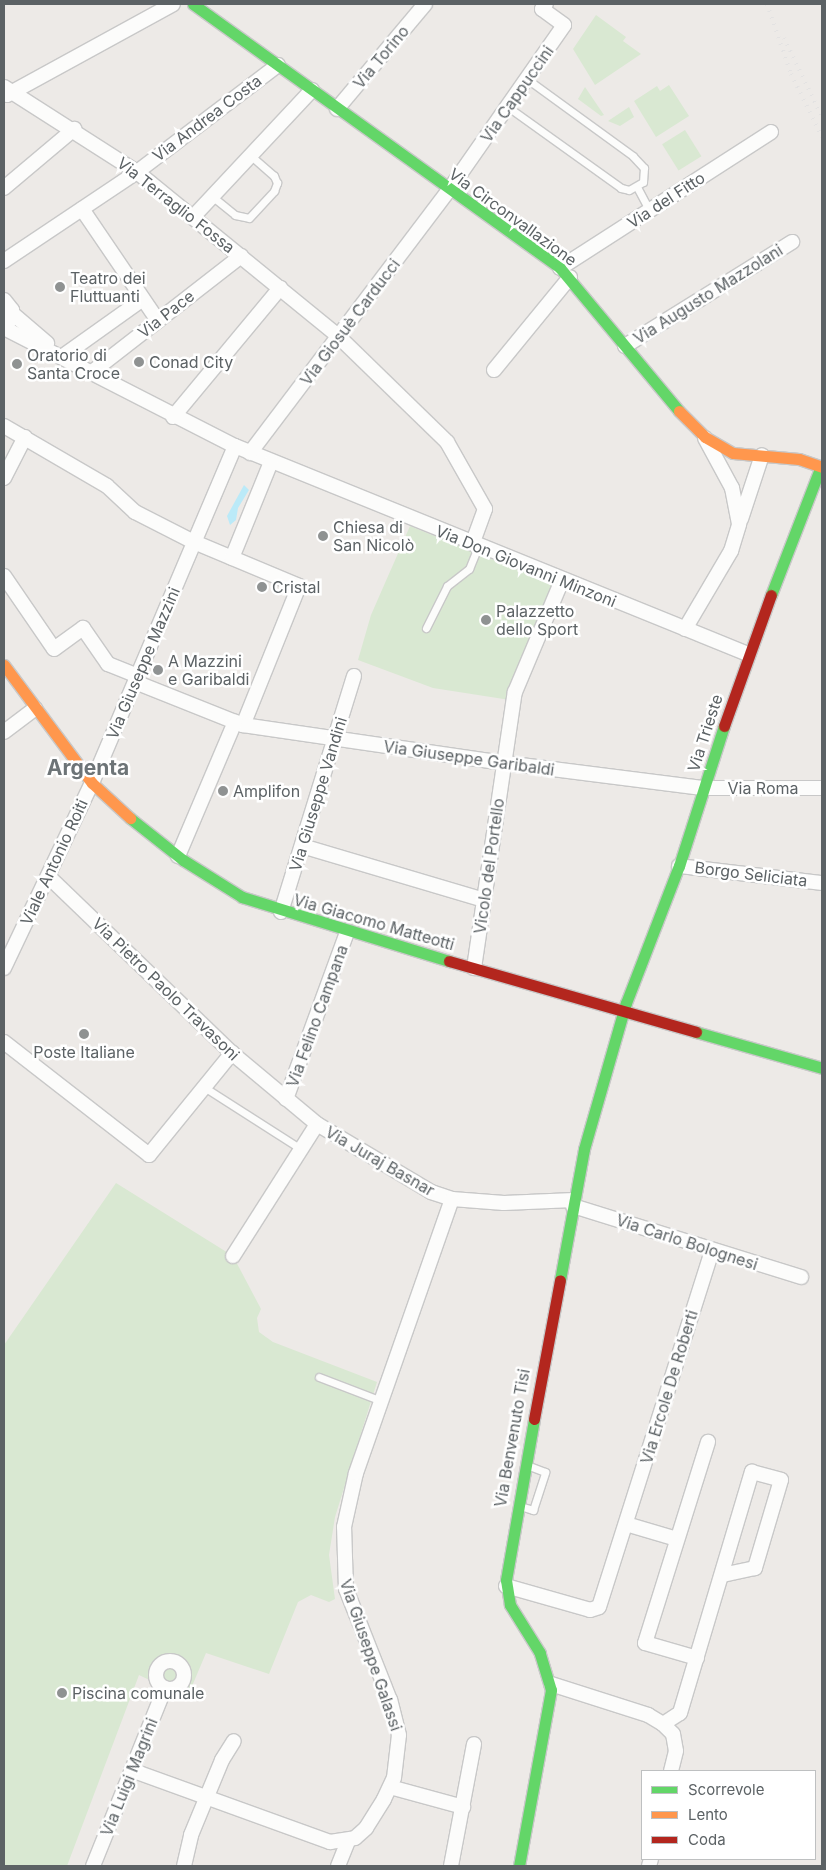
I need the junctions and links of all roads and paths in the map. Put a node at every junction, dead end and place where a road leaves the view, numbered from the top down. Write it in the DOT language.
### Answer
graph roads {
  1 [pos="173,4"];
  2 [pos="193,4"];
  3 [pos="425,4"];
  4 [pos="546,4"];
  5 [pos="278,65"];
  6 [pos="527,79"];
  7 [pos="312,90"];
  8 [pos="6,92"];
  9 [pos="508,107"];
  10 [pos="337,109"];
  11 [pos="74,129"];
  12 [pos="772,132"];
  13 [pos="255,154"];
  14 [pos="137,172"];
  15 [pos="637,187"];
  16 [pos="4,188"];
  17 [pos="449,190"];
  18 [pos="214,197"];
  19 [pos="82,209"];
  20 [pos="650,211"];
  21 [pos="193,218"];
  22 [pos="792,242"];
  23 [pos="241,256"];
  24 [pos="4,262"];
  25 [pos="565,273"];
  26 [pos="280,288"];
  27 [pos="143,299"];
  28 [pos="4,300"];
  29 [pos="158,320"];
  30 [pos="7,322"];
  31 [pos="338,336"];
  32 [pos="625,346"];
  33 [pos="63,356"];
  34 [pos="494,370"];
  35 [pos="92,372"];
  36 [pos="173,417"];
  37 [pos="4,426"];
  38 [pos="25,437"];
  39 [pos="705,437"];
  40 [pos="235,446"];
  41 [pos="250,453"];
  42 [pos="762,455"];
  43 [pos="272,462"];
  44 [pos="821,466"];
  45 [pos="4,478"];
  46 [pos="739,524"];
  47 [pos="194,542"];
  48 [pos="477,546"];
  49 [pos="232,558"];
  50 [pos="4,576"];
  51 [pos="562,580"];
  52 [pos="426,628"];
  53 [pos="685,629"];
  54 [pos="748,654"];
  55 [pos="4,665"];
  56 [pos="354,676"];
  57 [pos="136,679"];
  58 [pos="35,709"];
  59 [pos="239,724"];
  60 [pos="4,732"];
  61 [pos="336,739"];
  62 [pos="504,763"];
  63 [pos="92,783"];
  64 [pos="704,788"];
  65 [pos="822,788"];
  66 [pos="302,846"];
  67 [pos="178,856"];
  68 [pos="679,866"];
  69 [pos="49,876"];
  70 [pos="822,883"];
  71 [pos="484,900"];
  72 [pos="281,912"];
  73 [pos="348,932"];
  74 [pos="4,968"];
  75 [pos="474,968"];
  76 [pos="623,1011"];
  77 [pos="4,1042"];
  78 [pos="232,1053"];
  79 [pos="822,1068"];
  80 [pos="204,1087"];
  81 [pos="286,1099"];
  82 [pos="316,1124"];
  83 [pos="301,1149"];
  84 [pos="452,1199"];
  85 [pos="573,1203"];
  86 [pos="712,1251"];
  87 [pos="233,1256"];
  88 [pos="801,1277"];
  89 [pos="319,1377"];
  90 [pos="382,1401"];
  91 [pos="708,1442"];
  92 [pos="524,1465"];
  93 [pos="517,1505"];
  94 [pos="626,1524"];
  95 [pos="677,1540"];
  96 [pos="722,1575"];
  97 [pos="506,1586"];
  98 [pos="697,1658"];
  99 [pos="550,1684"];
  100 [pos="165,1688"];
  101 [pos="664,1724"];
  102 [pos="234,1741"];
  103 [pos="474,1744"];
  104 [pos="131,1770"];
  105 [pos="672,1770"];
  106 [pos="390,1788"];
  107 [pos="205,1800"];
  108 [pos="463,1806"];
  109 [pos="348,1841"];
  110 [pos="92,1866"];
  111 [pos="184,1866"];
  112 [pos="338,1866"];
  113 [pos="452,1866"];
  114 [pos="519,1866"];
  1 -- 8 [label="street"];
  2 -- 5 [label="street, Via Circonvallazione"];
  3 -- 10 [label="street, Via Torino"];
  4 -- 6 [label="street, Via Cappuccini"];
  5 -- 7 [label="street, Via Circonvallazione"];
  5 -- 14 [label="street, Via Andrea Costa"];
  6 -- 9 [label="street, Via Cappuccini"];
  6 -- 15 [label="lane"];
  7 -- 10 [label="street, Via Circonvallazione"];
  7 -- 13 [label="street"];
  8 -- 11 [label="street, Via Terraglio Fossa"];
  9 -- 15 [label="lane"];
  9 -- 17 [label="street, Via Cappuccini"];
  10 -- 17 [label="street, Via Circonvallazione"];
  11 -- 14 [label="street, Via Terraglio Fossa"];
  11 -- 16 [label="street"];
  12 -- 20 [label="street, Via del Fitto"];
  13 -- 18 [label="street"];
  13 -- 18 [label="lane"];
  14 -- 19 [label="street, Via Andrea Costa"];
  14 -- 21 [label="street, Via Terraglio Fossa"];
  15 -- 20 [label="lane"];
  17 -- 25 [label="street, Via Circonvallazione"];
  17 -- 31 [label="street, Via Giosuè Carducci"];
  18 -- 21 [label="street"];
  19 -- 24 [label="street, Via Andrea Costa"];
  19 -- 27 [label="street"];
  20 -- 25 [label="street, Via del Fitto"];
  21 -- 23 [label="street, Via Terraglio Fossa"];
  22 -- 32 [label="street, Via Augusto Mazzolani"];
  23 -- 26 [label="street, Via Terraglio Fossa"];
  23 -- 29 [label="street, Via Pace"];
  25 -- 32 [label="street, Via Circonvallazione"];
  25 -- 34 [label="street, Via del Fitto"];
  26 -- 31 [label="street, Via Terraglio Fossa"];
  26 -- 36 [label="street"];
  27 -- 29 [label="street"];
  27 -- 33 [label="street, Via Pace"];
  28 -- 30 [label="street, Via Don Giovanni Minzoni"];
  29 -- 35 [label="street, Via Pace"];
  30 -- 33 [label="street, Via Don Giovanni Minzoni"];
  31 -- 41 [label="street, Via Giosuè Carducci"];
  31 -- 48 [label="street, Via Terraglio Fossa"];
  32 -- 39 [label="street, Via Circonvallazione"];
  33 -- 35 [label="street, Via Don Giovanni Minzoni"];
  35 -- 36 [label="street, Via Don Giovanni Minzoni"];
  36 -- 40 [label="street, Via Don Giovanni Minzoni"];
  37 -- 38 [label="street"];
  38 -- 45 [label="street"];
  38 -- 47 [label="street"];
  39 -- 42 [label="street, Via Circonvallazione"];
  39 -- 46 [label="street"];
  40 -- 41 [label="street, Via Don Giovanni Minzoni"];
  40 -- 47 [label="street, Via Giuseppe Mazzini"];
  41 -- 43 [label="street, Via Don Giovanni Minzoni"];
  42 -- 44 [label="street, Via Circonvallazione"];
  42 -- 46 [label="street"];
  43 -- 48 [label="street, Via Don Giovanni Minzoni"];
  43 -- 49 [label="street"];
  44 -- 54 [label="street, Via Trieste"];
  46 -- 53 [label="street"];
  47 -- 49 [label="street"];
  47 -- 57 [label="street, Via Giuseppe Mazzini"];
  48 -- 51 [label="street, Via Don Giovanni Minzoni"];
  48 -- 52 [label="lane"];
  49 -- 59 [label="street"];
  50 -- 57 [label="street, Via Giuseppe Garibaldi"];
  51 -- 53 [label="street, Via Don Giovanni Minzoni"];
  51 -- 62 [label="street, Vicolo del Portello"];
  53 -- 54 [label="street, Via Don Giovanni Minzoni"];
  54 -- 64 [label="street, Via Trieste"];
  55 -- 58 [label="street, Via Giacomo Matteotti"];
  56 -- 61 [label="street, Via Giuseppe Vandini"];
  57 -- 59 [label="street, Via Giuseppe Garibaldi"];
  57 -- 63 [label="street, Via Giuseppe Mazzini"];
  58 -- 60 [label="street"];
  58 -- 63 [label="street, Via Giacomo Matteotti"];
  59 -- 61 [label="street, Via Giuseppe Garibaldi"];
  59 -- 67 [label="street"];
  61 -- 62 [label="street, Via Giuseppe Garibaldi"];
  61 -- 66 [label="street, Via Giuseppe Vandini"];
  62 -- 64 [label="street, Via Giuseppe Garibaldi"];
  62 -- 71 [label="street, Vicolo del Portello"];
  63 -- 67 [label="street, Via Giacomo Matteotti"];
  63 -- 69 [label="street, Viale Antonio Roiti"];
  64 -- 65 [label="street, Via Roma"];
  64 -- 68 [label="street, Via Trieste"];
  66 -- 71 [label="street"];
  66 -- 72 [label="street, Via Giuseppe Vandini"];
  67 -- 72 [label="street, Via Giacomo Matteotti"];
  68 -- 70 [label="street, Borgo Seliciata"];
  68 -- 76 [label="street, Via Trieste"];
  69 -- 74 [label="street, Viale Antonio Roiti"];
  69 -- 78 [label="street, Via Pietro Paolo Travasoni"];
  71 -- 75 [label="street, Vicolo del Portello"];
  72 -- 73 [label="street, Via Giacomo Matteotti"];
  73 -- 75 [label="street, Via Giacomo Matteotti"];
  73 -- 81 [label="street, Via Felino Campana"];
  75 -- 76 [label="street, Via Giacomo Matteotti"];
  76 -- 79 [label="street, Via Giacomo Matteotti"];
  76 -- 85 [label="street, Via Benvenuto Tisi"];
  77 -- 80 [label="street"];
  78 -- 80 [label="street"];
  78 -- 81 [label="street, Via Pietro Paolo Travasoni"];
  80 -- 83 [label="lane"];
  81 -- 82 [label="street, Via Juraj Basnar"];
  82 -- 83 [label="street"];
  82 -- 84 [label="street, Via Juraj Basnar"];
  83 -- 87 [label="street"];
  84 -- 85 [label="street, Via Juraj Basnar"];
  84 -- 90 [label="street, Via Giuseppe Galassi"];
  85 -- 86 [label="street, Via Carlo Bolognesi"];
  85 -- 92 [label="street, Via Benvenuto Tisi"];
  86 -- 88 [label="street, Via Carlo Bolognesi"];
  86 -- 94 [label="street, Via Ercole De Roberti"];
  89 -- 90 [label="lane"];
  90 -- 106 [label="street, Via Giuseppe Galassi"];
  91 -- 95 [label="street"];
  92 -- 93 [label="street, Via Benvenuto Tisi"];
  92 -- 93 [label="lane"];
  93 -- 97 [label="street, Via Benvenuto Tisi"];
  94 -- 95 [label="street"];
  94 -- 97 [label="street, Via Ercole De Roberti"];
  95 -- 98 [label="street"];
  96 -- 96 [label="street"];
  96 -- 98 [label="street"];
  97 -- 99 [label="street, Via Benvenuto Tisi"];
  98 -- 101 [label="street"];
  99 -- 101 [label="street"];
  99 -- 114 [label="street, Via Benvenuto Tisi"];
  100 -- 104 [label="street, Via Luigi Magrini"];
  101 -- 105 [label="street"];
  102 -- 107 [label="street"];
  103 -- 108 [label="street"];
  104 -- 107 [label="street"];
  104 -- 110 [label="street, Via Luigi Magrini"];
  106 -- 108 [label="street"];
  106 -- 109 [label="street, Via Giuseppe Galassi"];
  107 -- 109 [label="street"];
  107 -- 111 [label="street"];
  108 -- 113 [label="street"];
  109 -- 112 [label="street, Via Giuseppe Galassi"];
}
